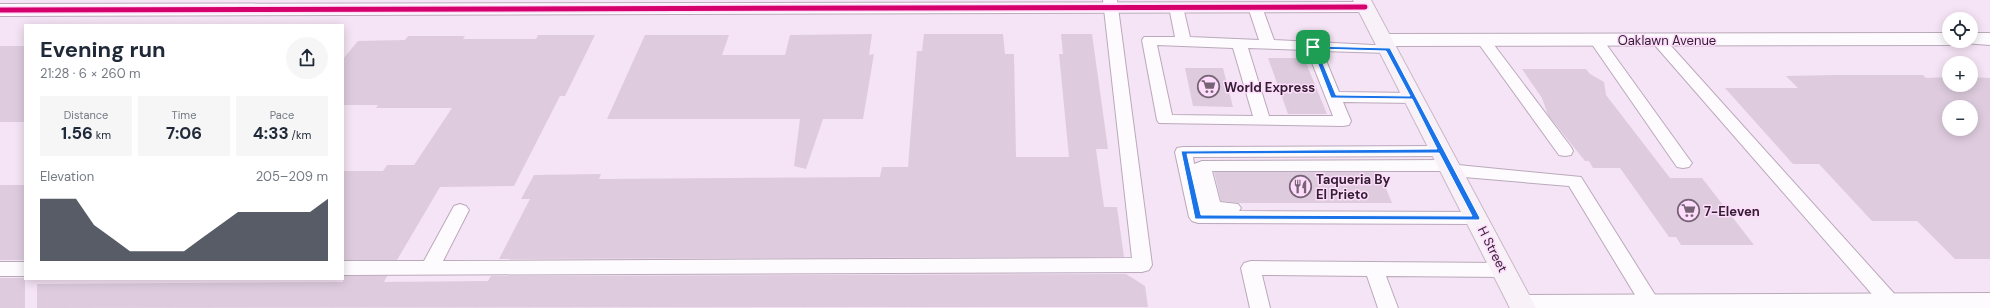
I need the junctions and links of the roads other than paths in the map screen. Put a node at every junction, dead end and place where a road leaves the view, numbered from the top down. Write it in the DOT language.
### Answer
graph roads {
  1 [pos="1364,3"];
  2 [pos="1111,4"];
  3 [pos="1265,5"];
  4 [pos="1176,7"];
  5 [pos="0,10"];
  6 [pos="1942,39"];
  7 [pos="1978,39"];
  8 [pos="1990,39"];
  9 [pos="1484,40"];
  10 [pos="1596,40"];
  11 [pos="1658,40"];
  12 [pos="1183,41"];
  13 [pos="1239,44"];
  14 [pos="1268,45"];
  15 [pos="1386,45"];
  16 [pos="1313,47"];
  17 [pos="1333,97"];
  18 [pos="1414,98"];
  19 [pos="1263,121"];
  20 [pos="1565,151"];
  21 [pos="1447,162"];
  22 [pos="1684,163"];
  23 [pos="460,210"];
  24 [pos="1474,213"];
  25 [pos="430,267"];
  26 [pos="24,268"];
  27 [pos="344,268"];
  28 [pos="0,269"];
  29 [pos="1374,269"];
  30 [pos="1504,270"];
  31 [pos="1990,302"];
  32 [pos="1650,303"];
  33 [pos="1892,304"];
  34 [pos="1522,306"];
  35 [pos="1260,308"];
  36 [pos="1388,308"];
  1 -- 3 [label="street"];
  1 -- 15 [label="main road, H Street"];
  2 -- 4 [label="street"];
  2 -- 5 [label="street"];
  2 -- 25 [label="lane"];
  3 -- 4 [label="street"];
  3 -- 14 [label="lane"];
  4 -- 12 [label="lane"];
  6 -- 11 [label="street, Oaklawn Avenue"];
  7 -- 8 [label="street"];
  9 -- 10 [label="street, Oaklawn Avenue"];
  9 -- 15 [label="street, Oaklawn Avenue"];
  9 -- 20 [label="lane"];
  10 -- 11 [label="street, Oaklawn Avenue"];
  10 -- 22 [label="lane"];
  11 -- 33 [label="lane"];
  12 -- 13 [label="lane"];
  12 -- 19 [label="lane"];
  13 -- 14 [label="lane"];
  13 -- 19 [label="lane"];
  14 -- 16 [label="lane"];
  15 -- 16 [label="lane"];
  15 -- 18 [label="main road, H Street"];
  16 -- 17 [label="lane"];
  17 -- 18 [label="lane"];
  17 -- 19 [label="lane"];
  18 -- 21 [label="main road, H Street"];
  21 -- 24 [label="main road, H Street"];
  21 -- 24 [label="lane"];
  21 -- 24 [label="lane"];
  21 -- 32 [label="lane"];
  23 -- 25 [label="lane"];
  24 -- 30 [label="main road, H Street"];
  25 -- 27 [label="lane"];
  26 -- 28 [label="lane"];
  29 -- 30 [label="lane"];
  29 -- 35 [label="lane"];
  29 -- 36 [label="lane"];
  30 -- 34 [label="main road, H Street"];
  31 -- 33 [label="street"];
  32 -- 33 [label="street"];
  32 -- 34 [label="street"];
}
